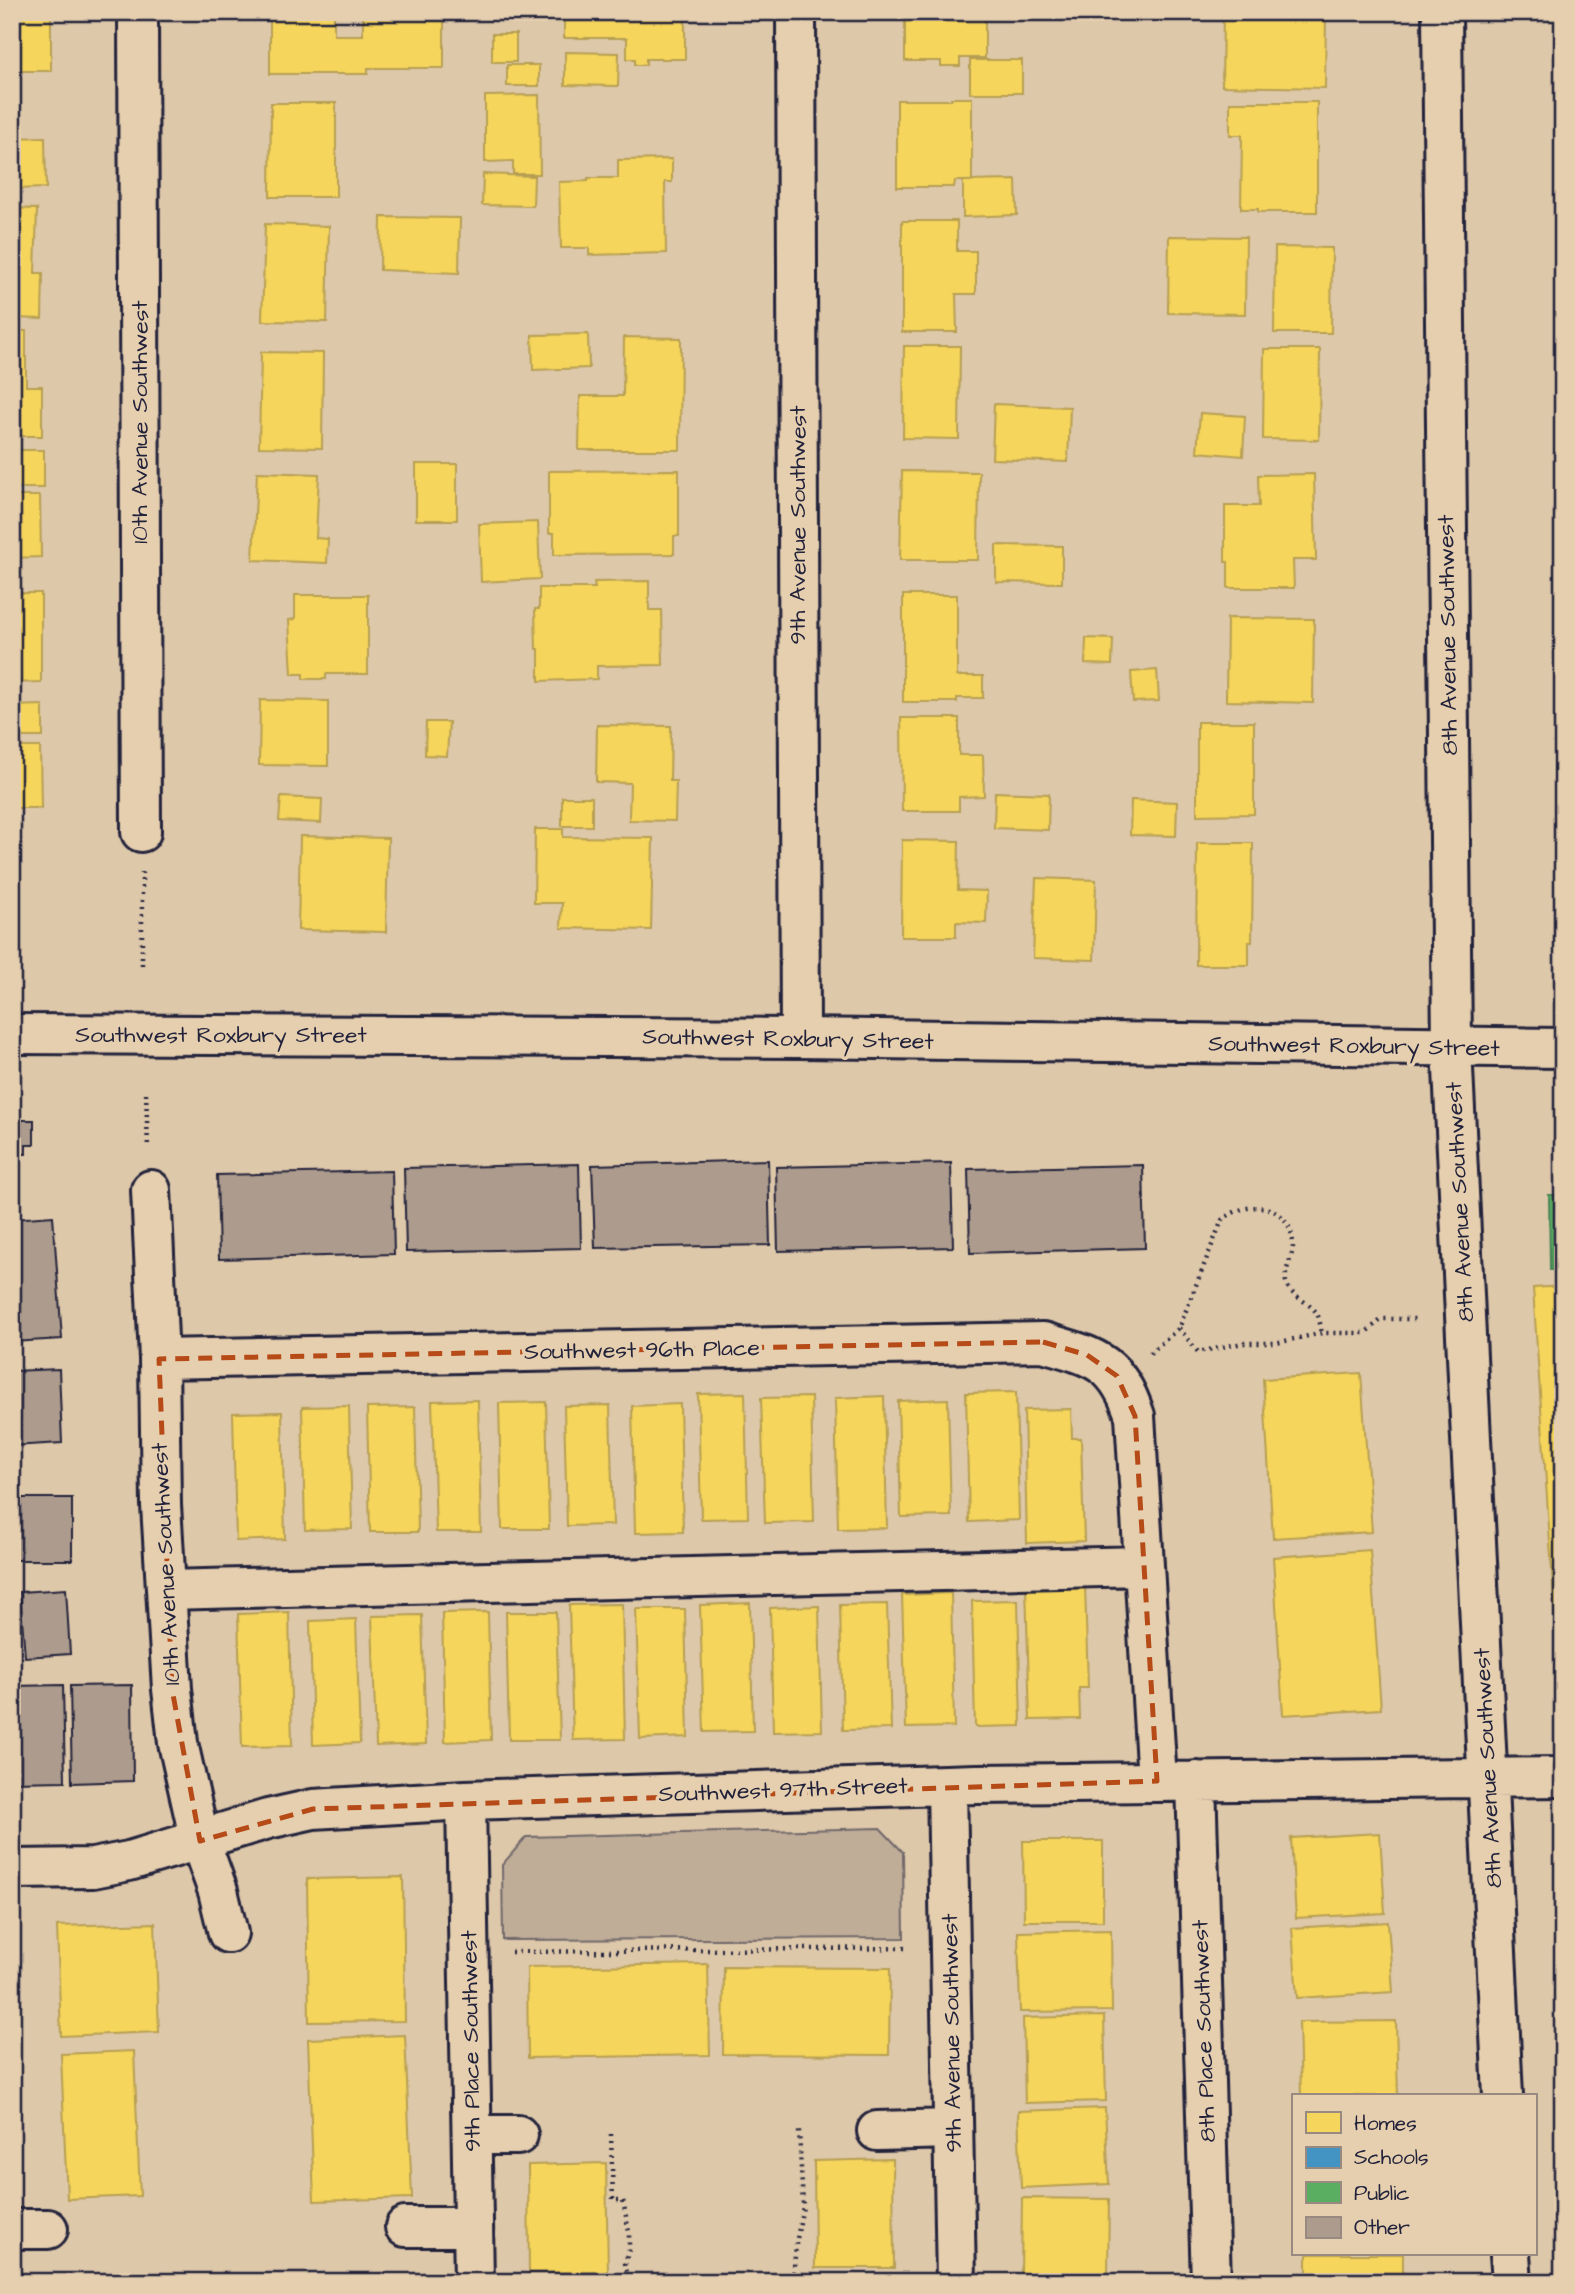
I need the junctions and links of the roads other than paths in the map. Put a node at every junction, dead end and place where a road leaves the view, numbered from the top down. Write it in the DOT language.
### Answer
graph roads {
  1 [pos="138,12"];
  2 [pos="796,12"];
  3 [pos="1442,12"];
  4 [pos="141,832"];
  5 [pos="12,1034"];
  6 [pos="800,1038"];
  7 [pos="1451,1048"];
  8 [pos="1563,1048"];
  9 [pos="150,1174"];
  10 [pos="159,1359"];
  11 [pos="1144,1566"];
  12 [pos="166,1590"];
  13 [pos="1489,1777"];
  14 [pos="1563,1777"];
  15 [pos="1157,1781"];
  16 [pos="1196,1781"];
  17 [pos="947,1785"];
  18 [pos="466,1800"];
  19 [pos="200,1841"];
  20 [pos="12,1869"];
  21 [pos="228,1933"];
  22 [pos="1503,2094"];
  23 [pos="953,2129"];
  24 [pos="877,2131"];
  25 [pos="473,2135"];
  26 [pos="518,2135"];
  27 [pos="405,2227"];
  28 [pos="473,2227"];
  29 [pos="1510,2256"];
  30 [pos="474,2282"];
  31 [pos="956,2282"];
  32 [pos="1211,2282"];
  33 [pos="1512,2282"];
  1 -- 4 [label="street, 10th Avenue Southwest"];
  2 -- 6 [label="street, 9th Avenue Southwest"];
  3 -- 7 [label="street, 8th Avenue Southwest"];
  5 -- 6 [label="street, Southwest Roxbury Street"];
  6 -- 7 [label="street, Southwest Roxbury Street"];
  7 -- 8 [label="street, Southwest Roxbury Street"];
  7 -- 13 [label="street, 8th Avenue Southwest"];
  9 -- 10 [label="street, 10th Avenue Southwest"];
  10 -- 11 [label="street, Southwest 96th Place"];
  10 -- 12 [label="street, 10th Avenue Southwest"];
  11 -- 12 [label="street"];
  11 -- 15 [label="street"];
  12 -- 19 [label="street, 10th Avenue Southwest"];
  13 -- 14 [label="street, Southwest 97th Street"];
  13 -- 16 [label="street, Southwest 97th Street"];
  13 -- 22 [label="street, 8th Avenue Southwest"];
  15 -- 16 [label="street, Southwest 97th Street"];
  15 -- 17 [label="street, Southwest 97th Street"];
  16 -- 32 [label="street, 8th Place Southwest"];
  17 -- 18 [label="street, Southwest 97th Street"];
  17 -- 23 [label="street, 9th Avenue Southwest"];
  18 -- 19 [label="street, Southwest 97th Street"];
  18 -- 25 [label="street, 9th Place Southwest"];
  19 -- 20 [label="street, Southwest 97th Street"];
  19 -- 21 [label="street, 10th Avenue Southwest"];
  23 -- 24 [label="street"];
  23 -- 31 [label="street, 9th Avenue Southwest"];
  25 -- 26 [label="street"];
  25 -- 28 [label="street, 9th Place Southwest"];
  27 -- 28 [label="street"];
  28 -- 30 [label="street, 9th Place Southwest"];
  29 -- 33 [label="street"];
}
